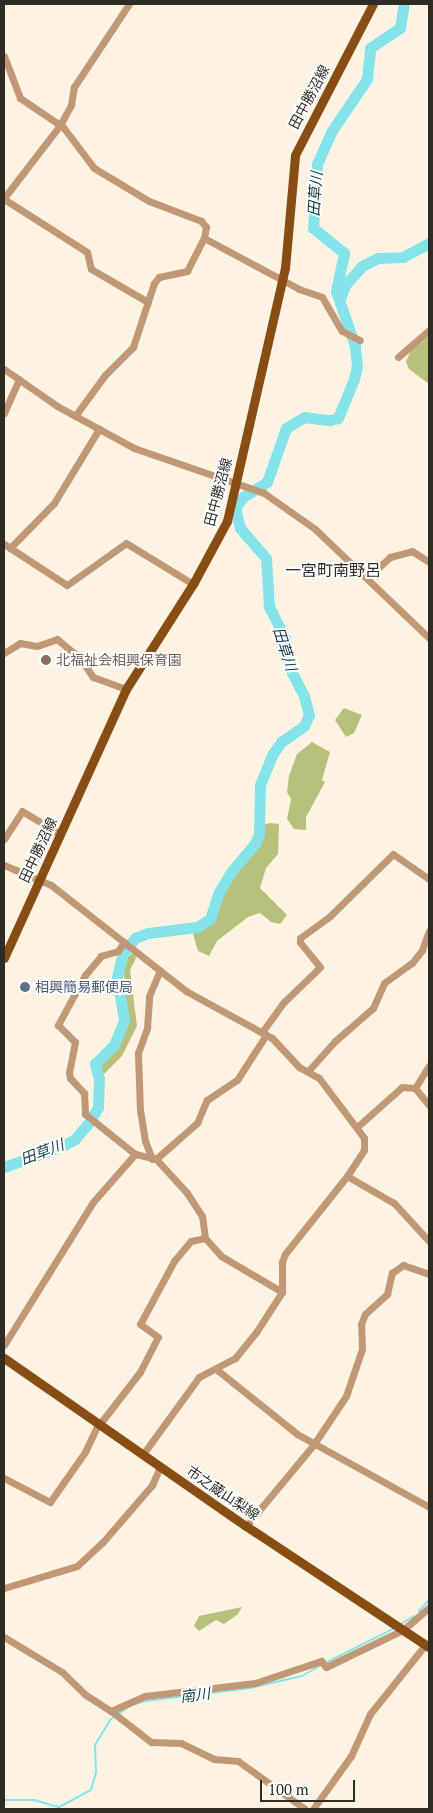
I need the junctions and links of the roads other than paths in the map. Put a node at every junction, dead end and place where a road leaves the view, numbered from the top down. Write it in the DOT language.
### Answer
graph roads {
  1 [pos="129,4"];
  2 [pos="373,4"];
  3 [pos="4,56"];
  4 [pos="60,125"];
  5 [pos="4,198"];
  6 [pos="204,238"];
  7 [pos="283,278"];
  8 [pos="148,302"];
  9 [pos="429,330"];
  10 [pos="360,340"];
  11 [pos="398,357"];
  12 [pos="4,369"];
  13 [pos="19,379"];
  14 [pos="4,413"];
  15 [pos="76,416"];
  16 [pos="99,429"];
  17 [pos="235,483"];
  18 [pos="7,546"];
  19 [pos="429,562"];
  20 [pos="368,577"];
  21 [pos="193,584"];
  22 [pos="429,638"];
  23 [pos="4,653"];
  24 [pos="126,689"];
  25 [pos="60,834"];
  26 [pos="4,839"];
  27 [pos="4,865"];
  28 [pos="429,879"];
  29 [pos="38,881"];
  30 [pos="429,931"];
  31 [pos="125,943"];
  32 [pos="4,958"];
  33 [pos="160,970"];
  34 [pos="264,1034"];
  35 [pos="429,1066"];
  36 [pos="309,1070"];
  37 [pos="415,1088"];
  38 [pos="429,1105"];
  39 [pos="358,1127"];
  40 [pos="134,1154"];
  41 [pos="154,1159"];
  42 [pos="347,1176"];
  43 [pos="205,1238"];
  44 [pos="429,1241"];
  45 [pos="429,1274"];
  46 [pos="282,1292"];
  47 [pos="4,1345"];
  48 [pos="4,1358"];
  49 [pos="216,1369"];
  50 [pos="99,1424"];
  51 [pos="314,1444"];
  52 [pos="143,1454"];
  53 [pos="160,1467"];
  54 [pos="4,1478"];
  55 [pos="429,1507"];
  56 [pos="246,1526"];
  57 [pos="4,1588"];
  58 [pos="428,1609"];
  59 [pos="400,1627"];
  60 [pos="4,1637"];
  61 [pos="427,1646"];
  62 [pos="112,1711"];
  63 [pos="305,1809"];
  64 [pos="313,1809"];
  1 -- 4 [label="street"];
  2 -- 7 [label="main road, 田中勝沼線"];
  3 -- 4 [label="street"];
  4 -- 5 [label="street"];
  4 -- 6 [label="street"];
  5 -- 8 [label="street"];
  6 -- 7 [label="street"];
  6 -- 8 [label="street"];
  7 -- 10 [label="street"];
  7 -- 17 [label="main road, 田中勝沼線"];
  8 -- 15 [label="street"];
  9 -- 11 [label="street"];
  12 -- 13 [label="street"];
  13 -- 14 [label="street"];
  13 -- 15 [label="street"];
  15 -- 16 [label="street"];
  16 -- 17 [label="street"];
  16 -- 18 [label="street"];
  17 -- 20 [label="street"];
  17 -- 21 [label="main road, 田中勝沼線"];
  18 -- 21 [label="street"];
  19 -- 20 [label="street"];
  20 -- 22 [label="street"];
  21 -- 24 [label="main road, 田中勝沼線"];
  23 -- 24 [label="street"];
  24 -- 25 [label="main road, 田中勝沼線"];
  25 -- 26 [label="street"];
  25 -- 29 [label="main road, 田中勝沼線"];
  27 -- 29 [label="street"];
  28 -- 34 [label="street"];
  29 -- 31 [label="street"];
  29 -- 32 [label="main road, 田中勝沼線"];
  30 -- 36 [label="street"];
  31 -- 33 [label="street"];
  31 -- 40 [label="street"];
  33 -- 34 [label="street"];
  33 -- 41 [label="street"];
  34 -- 36 [label="street"];
  34 -- 41 [label="street"];
  35 -- 37 [label="street"];
  36 -- 39 [label="street"];
  37 -- 38 [label="street"];
  37 -- 39 [label="street"];
  39 -- 42 [label="street"];
  40 -- 41 [label="street"];
  40 -- 47 [label="street"];
  41 -- 43 [label="street"];
  42 -- 44 [label="street"];
  42 -- 46 [label="street"];
  43 -- 46 [label="street"];
  43 -- 50 [label="street"];
  45 -- 51 [label="street"];
  46 -- 49 [label="street"];
  48 -- 50 [label="main road, 市之蔵山梨線"];
  49 -- 51 [label="street"];
  49 -- 52 [label="street"];
  50 -- 52 [label="main road, 市之蔵山梨線"];
  50 -- 54 [label="street"];
  51 -- 55 [label="street"];
  51 -- 56 [label="street"];
  52 -- 53 [label="main road, 市之蔵山梨線"];
  53 -- 56 [label="main road, 市之蔵山梨線"];
  53 -- 57 [label="street"];
  56 -- 59 [label="main road, 市之蔵山梨線"];
  58 -- 59 [label="street"];
  59 -- 61 [label="main road, 市之蔵山梨線"];
  59 -- 62 [label="street"];
  60 -- 62 [label="street"];
  61 -- 64 [label="street"];
  62 -- 63 [label="street"];
}
